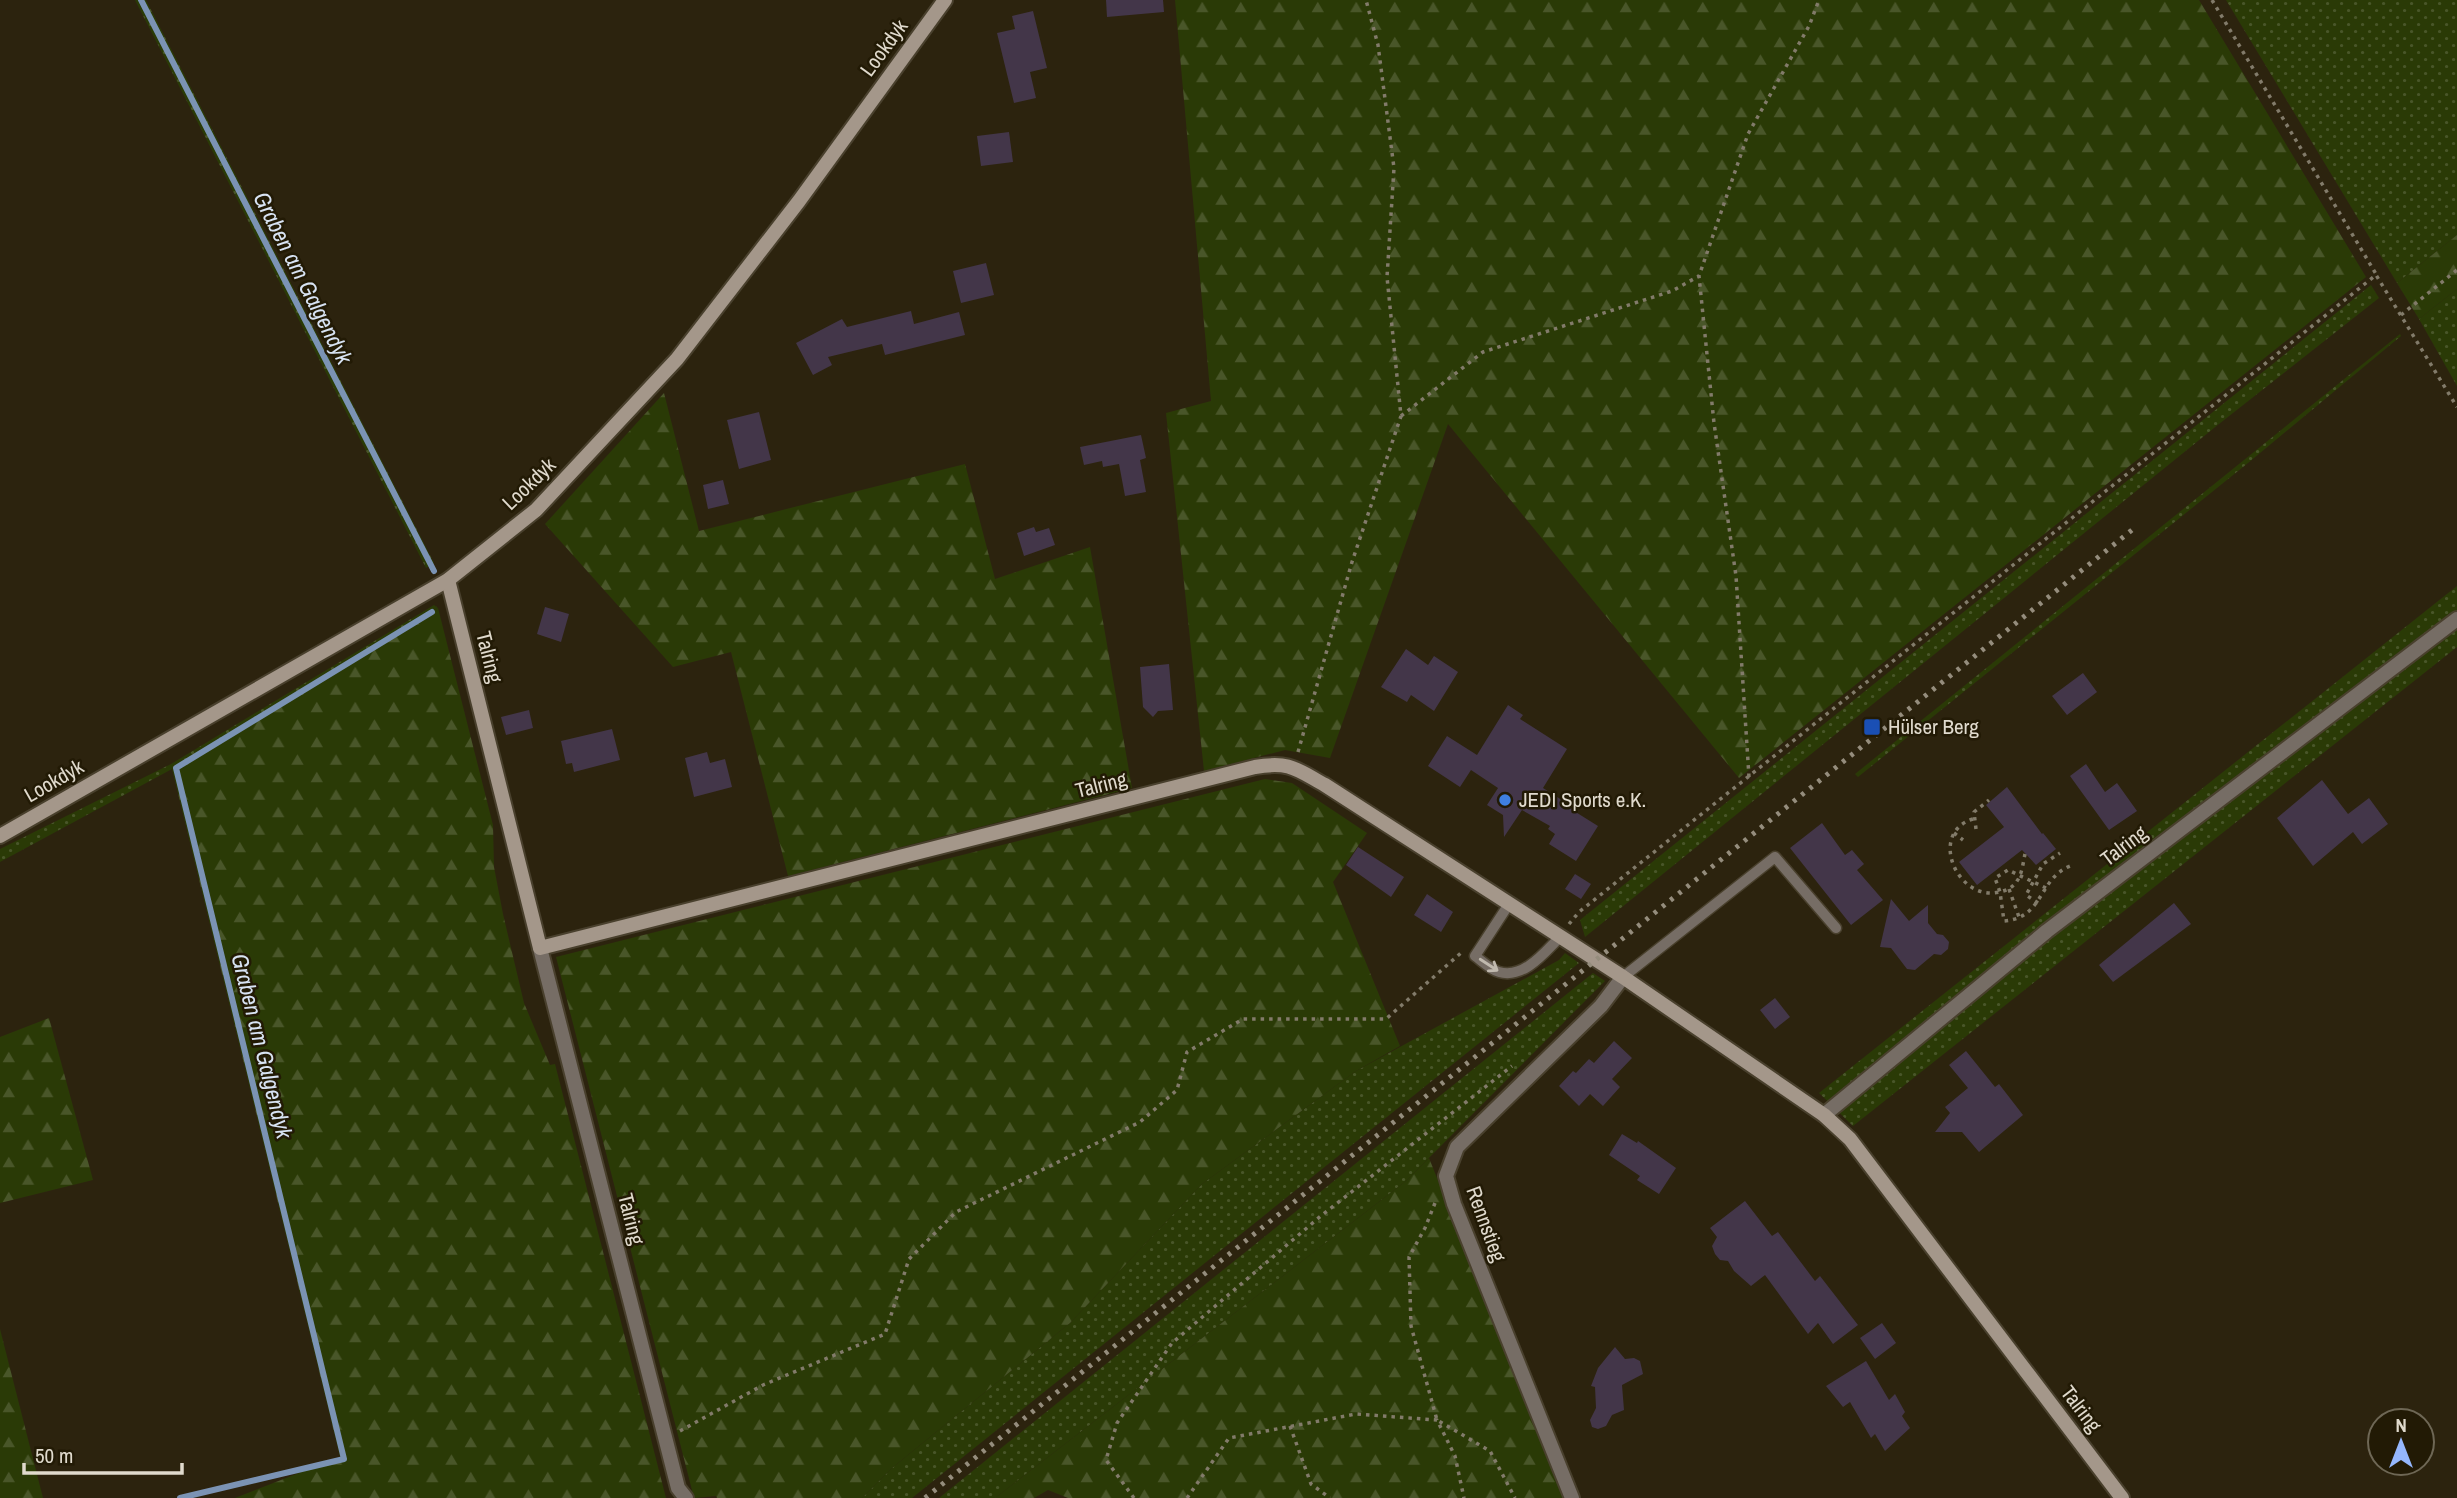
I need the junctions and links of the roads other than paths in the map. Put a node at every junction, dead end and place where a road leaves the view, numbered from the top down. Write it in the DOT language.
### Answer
graph roads {
  1 [pos="945,0"];
  2 [pos="448,580"];
  3 [pos="2457,619"];
  4 [pos="0,836"];
  5 [pos="1509,904"];
  6 [pos="1836,928"];
  7 [pos="1560,937"];
  8 [pos="540,948"];
  9 [pos="1623,976"];
  10 [pos="1824,1115"];
  11 [pos="685,1498"];
  12 [pos="1572,1498"];
  13 [pos="2122,1498"];
  1 -- 2 [label="street, Lookdyk"];
  2 -- 4 [label="street, Lookdyk"];
  2 -- 8 [label="street, Talring"];
  3 -- 10 [label="street, Talring"];
  5 -- 7 [label="street, Talring"];
  5 -- 7 [label="lane, one-way"];
  5 -- 8 [label="street, Talring"];
  6 -- 9 [label="lane"];
  7 -- 9 [label="street, Talring"];
  8 -- 11 [label="street, Talring"];
  9 -- 10 [label="street, Talring"];
  9 -- 12 [label="street, Rennstieg"];
  10 -- 13 [label="street, Talring"];
}
